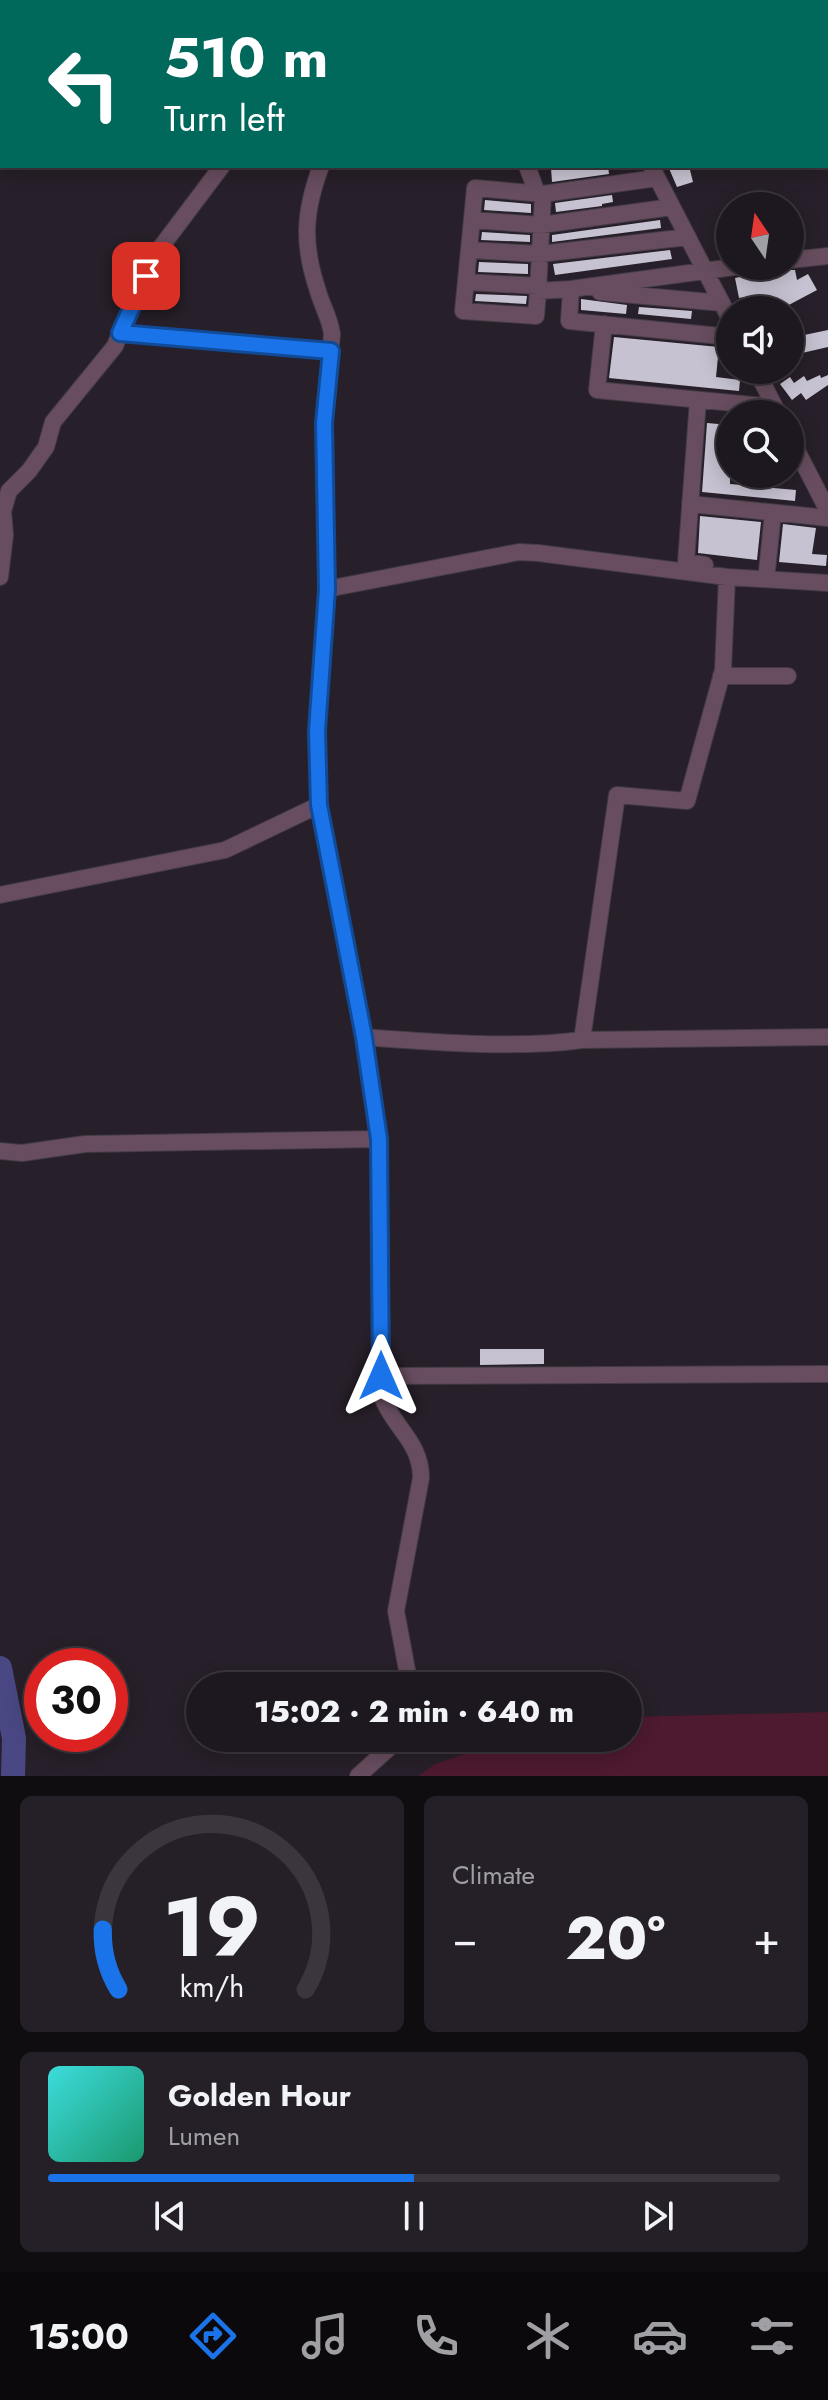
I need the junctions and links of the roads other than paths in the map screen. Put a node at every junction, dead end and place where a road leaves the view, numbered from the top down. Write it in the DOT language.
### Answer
graph roads {
  1 [pos="220,168"];
  2 [pos="320,168"];
  3 [pos="528,168"];
  4 [pos="654,172"];
  5 [pos="540,194"];
  6 [pos="672,207"];
  7 [pos="472,220"];
  8 [pos="541,225"];
  9 [pos="688,237"];
  10 [pos="469,250"];
  11 [pos="540,254"];
  12 [pos="828,256"];
  13 [pos="804,259"];
  14 [pos="716,269"];
  15 [pos="705,270"];
  16 [pos="466,282"];
  17 [pos="538,289"];
  18 [pos="571,289"];
  19 [pos="718,296"];
  20 [pos="716,302"];
  21 [pos="604,324"];
  22 [pos="120,333"];
  23 [pos="716,336"];
  24 [pos="331,351"];
  25 [pos="698,400"];
  26 [pos="716,402"];
  27 [pos="804,464"];
  28 [pos="690,504"];
  29 [pos="828,511"];
  30 [pos="773,513"];
  31 [pos="828,518"];
  32 [pos="767,571"];
  33 [pos="828,573"];
  34 [pos="0,577"];
  35 [pos="727,577"];
  36 [pos="828,583"];
  37 [pos="327,589"];
  38 [pos="721,676"];
  39 [pos="788,676"];
  40 [pos="319,805"];
  41 [pos="0,895"];
  42 [pos="364,1037"];
  43 [pos="828,1037"];
  44 [pos="582,1040"];
  45 [pos="379,1139"];
  46 [pos="0,1151"];
  47 [pos="828,1374"];
  48 [pos="381,1376"];
  49 [pos="407,1672"];
  50 [pos="385,1752"];
  51 [pos="358,1776"];
  1 -- 22 [label="street"];
  2 -- 24 [label="street"];
  3 -- 5 [label="street"];
  4 -- 5 [label="street"];
  4 -- 6 [label="street"];
  5 -- 7 [label="street"];
  5 -- 8 [label="street"];
  6 -- 8 [label="street"];
  6 -- 9 [label="street"];
  7 -- 8 [label="street"];
  7 -- 10 [label="street"];
  8 -- 11 [label="street"];
  9 -- 11 [label="street"];
  9 -- 15 [label="street"];
  10 -- 11 [label="street"];
  10 -- 16 [label="street"];
  11 -- 17 [label="street"];
  12 -- 13 [label="street"];
  14 -- 15 [label="street"];
  15 -- 18 [label="street"];
  15 -- 19 [label="street"];
  16 -- 17 [label="street"];
  16 -- 17 [label="street"];
  17 -- 18 [label="street"];
  18 -- 20 [label="street"];
  18 -- 21 [label="street"];
  21 -- 23 [label="street"];
  21 -- 25 [label="street"];
  22 -- 24 [label="street"];
  22 -- 34 [label="street"];
  24 -- 37 [label="street"];
  25 -- 26 [label="street"];
  25 -- 28 [label="street"];
  27 -- 29 [label="street"];
  28 -- 30 [label="street"];
  28 -- 32 [label="street"];
  30 -- 31 [label="street"];
  30 -- 32 [label="street"];
  32 -- 33 [label="street"];
  35 -- 36 [label="street"];
  35 -- 37 [label="street"];
  35 -- 38 [label="street"];
  37 -- 40 [label="street"];
  38 -- 39 [label="street"];
  38 -- 44 [label="street"];
  40 -- 41 [label="street"];
  40 -- 42 [label="street"];
  42 -- 44 [label="street"];
  42 -- 45 [label="street"];
  43 -- 44 [label="street"];
  45 -- 46 [label="street"];
  45 -- 48 [label="street"];
  47 -- 48 [label="street"];
  48 -- 49 [label="street"];
  50 -- 51 [label="street"];
}
